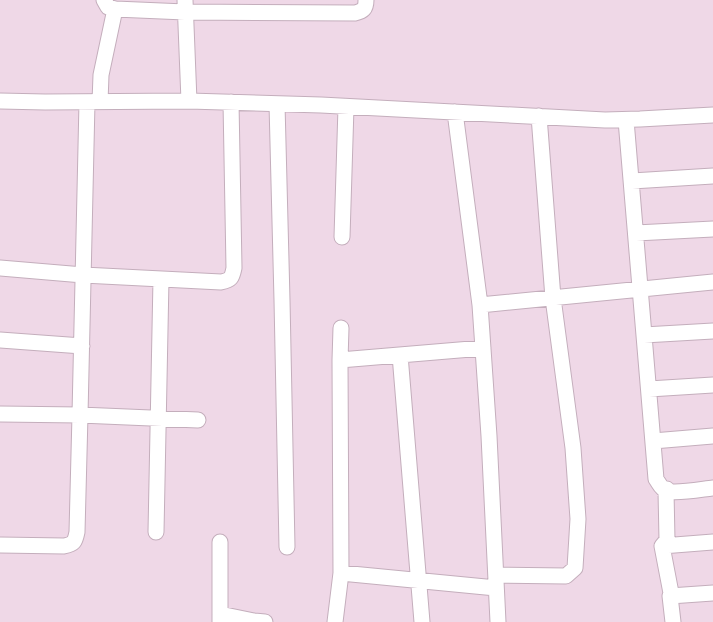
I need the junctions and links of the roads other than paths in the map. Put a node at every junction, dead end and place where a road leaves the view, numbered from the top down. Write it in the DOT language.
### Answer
graph roads {
  1 [pos="366,0"];
  2 [pos="110,4"];
  3 [pos="185,6"];
  4 [pos="276,6"];
  5 [pos="0,101"];
  6 [pos="189,101"];
  7 [pos="93,102"];
  8 [pos="231,102"];
  9 [pos="277,104"];
  10 [pos="346,107"];
  11 [pos="455,112"];
  12 [pos="713,115"];
  13 [pos="539,116"];
  14 [pos="626,120"];
  15 [pos="713,176"];
  16 [pos="632,181"];
  17 [pos="713,229"];
  18 [pos="636,233"];
  19 [pos="342,237"];
  20 [pos="0,268"];
  21 [pos="83,274"];
  22 [pos="161,279"];
  23 [pos="713,282"];
  24 [pos="641,290"];
  25 [pos="553,298"];
  26 [pos="480,305"];
  27 [pos="341,328"];
  28 [pos="713,331"];
  29 [pos="644,335"];
  30 [pos="0,340"];
  31 [pos="82,346"];
  32 [pos="483,348"];
  33 [pos="400,355"];
  34 [pos="340,360"];
  35 [pos="713,385"];
  36 [pos="649,389"];
  37 [pos="0,414"];
  38 [pos="80,415"];
  39 [pos="158,418"];
  40 [pos="198,420"];
  41 [pos="713,436"];
  42 [pos="653,441"];
  43 [pos="713,488"];
  44 [pos="667,490"];
  45 [pos="156,532"];
  46 [pos="220,542"];
  47 [pos="713,542"];
  48 [pos="0,544"];
  49 [pos="287,546"];
  50 [pos="662,546"];
  51 [pos="341,573"];
  52 [pos="418,580"];
  53 [pos="496,581"];
  54 [pos="713,593"];
  55 [pos="670,596"];
  56 [pos="220,618"];
  57 [pos="265,622"];
  58 [pos="335,622"];
  59 [pos="422,622"];
  60 [pos="498,622"];
  61 [pos="673,622"];
  1 -- 4 [label="street"];
  2 -- 3 [label="street"];
  2 -- 7 [label="street"];
  3 -- 4 [label="street"];
  3 -- 6 [label="street"];
  5 -- 7 [label="street"];
  6 -- 7 [label="street"];
  6 -- 8 [label="street"];
  7 -- 21 [label="street"];
  8 -- 9 [label="street"];
  8 -- 22 [label="street"];
  9 -- 10 [label="street"];
  9 -- 49 [label="street"];
  10 -- 11 [label="street"];
  10 -- 19 [label="street"];
  11 -- 13 [label="street"];
  11 -- 26 [label="street"];
  12 -- 14 [label="street"];
  13 -- 14 [label="street"];
  13 -- 25 [label="street"];
  14 -- 16 [label="street"];
  15 -- 16 [label="street"];
  16 -- 18 [label="street"];
  17 -- 18 [label="street"];
  18 -- 24 [label="street"];
  20 -- 21 [label="street"];
  21 -- 22 [label="street"];
  21 -- 31 [label="street"];
  22 -- 39 [label="street"];
  23 -- 24 [label="street"];
  24 -- 25 [label="street"];
  24 -- 29 [label="street"];
  25 -- 26 [label="street"];
  25 -- 53 [label="street"];
  26 -- 32 [label="street"];
  27 -- 34 [label="street"];
  28 -- 29 [label="street"];
  29 -- 36 [label="street"];
  30 -- 31 [label="street"];
  31 -- 38 [label="street"];
  32 -- 33 [label="street"];
  32 -- 53 [label="street"];
  33 -- 34 [label="street"];
  33 -- 52 [label="street"];
  34 -- 51 [label="street"];
  35 -- 36 [label="street"];
  36 -- 42 [label="street"];
  37 -- 38 [label="street"];
  38 -- 39 [label="street"];
  38 -- 48 [label="street"];
  39 -- 40 [label="street"];
  39 -- 45 [label="street"];
  41 -- 42 [label="street"];
  42 -- 44 [label="street"];
  43 -- 44 [label="street"];
  44 -- 50 [label="street"];
  46 -- 56 [label="street"];
  47 -- 50 [label="street"];
  50 -- 55 [label="street"];
  51 -- 52 [label="street"];
  51 -- 58 [label="street"];
  52 -- 53 [label="street"];
  52 -- 59 [label="street"];
  53 -- 60 [label="street"];
  54 -- 55 [label="street"];
  55 -- 61 [label="street"];
  56 -- 57 [label="street"];
}
